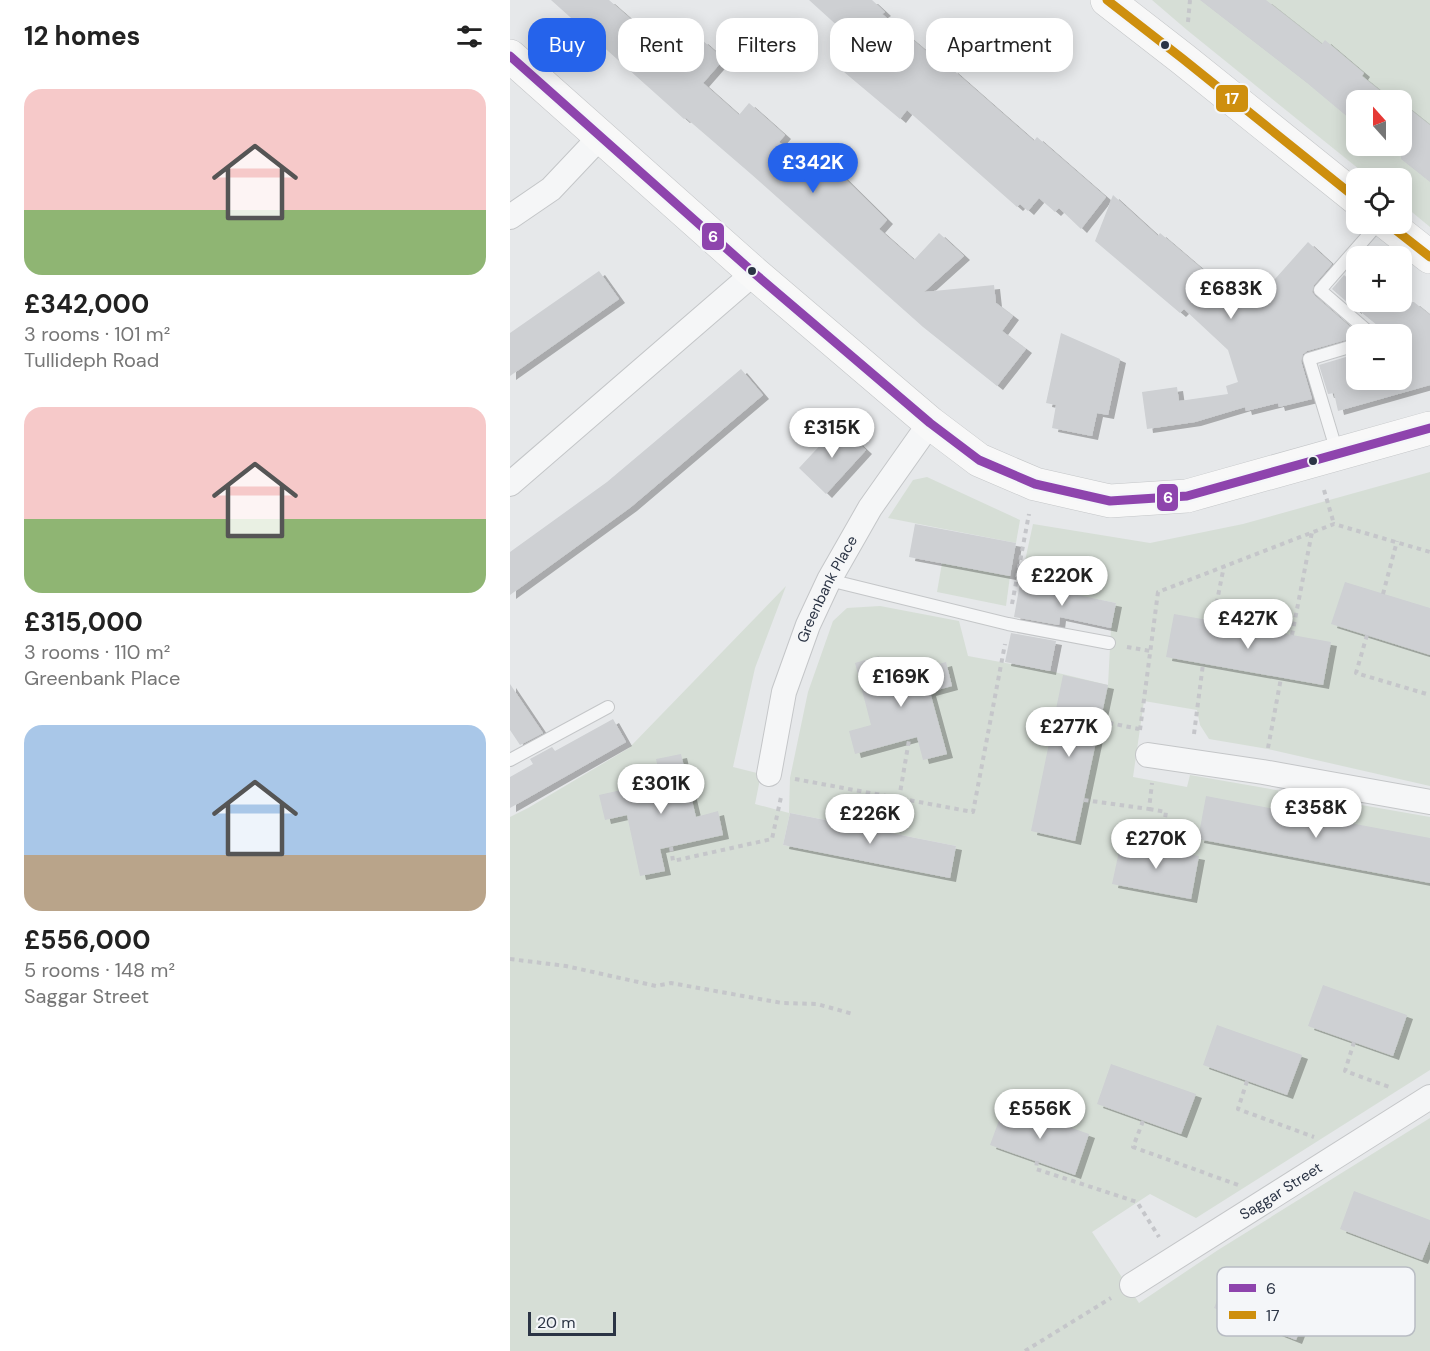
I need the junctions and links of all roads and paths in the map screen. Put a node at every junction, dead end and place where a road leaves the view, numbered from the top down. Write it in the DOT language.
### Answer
graph roads {
  1 [pos="1107,0"];
  2 [pos="510,56"];
  3 [pos="602,136"];
  4 [pos="1346,190"];
  5 [pos="510,217"];
  6 [pos="1369,234"];
  7 [pos="1401,234"];
  8 [pos="1430,257"];
  9 [pos="754,273"];
  10 [pos="1359,324"];
  11 [pos="1346,348"];
  12 [pos="930,423"];
  13 [pos="1430,428"];
  14 [pos="1338,454"];
  15 [pos="510,484"];
  16 [pos="1035,484"];
  17 [pos="1312,532"];
  18 [pos="1397,542"];
  19 [pos="1430,552"];
  20 [pos="1224,566"];
  21 [pos="829,580"];
  22 [pos="1383,594"];
  23 [pos="1213,621"];
  24 [pos="1008,624"];
  25 [pos="1292,635"];
  26 [pos="1367,635"];
  27 [pos="1109,643"];
  28 [pos="1203,664"];
  29 [pos="1281,678"];
  30 [pos="1430,695"];
  31 [pos="608,707"];
  32 [pos="1100,721"];
  33 [pos="1139,729"];
  34 [pos="909,740"];
  35 [pos="1152,756"];
  36 [pos="510,760"];
  37 [pos="1191,762"];
  38 [pos="1263,772"];
  39 [pos="777,776"];
  40 [pos="899,799"];
  41 [pos="1083,800"];
  42 [pos="1430,802"];
  43 [pos="1149,809"];
  44 [pos="671,847"];
  45 [pos="1160,849"];
  46 [pos="510,959"];
  47 [pos="853,1014"];
  48 [pos="1354,1042"];
  49 [pos="1247,1081"];
  50 [pos="1420,1103"];
  51 [pos="1143,1121"];
  52 [pos="1331,1159"];
  53 [pos="1037,1161"];
  54 [pos="1256,1207"];
  55 [pos="1173,1259"];
  56 [pos="1132,1285"];
  57 [pos="1025,1351"];
  1 -- 4 [label="street"];
  2 -- 3 [label="street"];
  3 -- 5 [label="street"];
  3 -- 9 [label="street"];
  6 -- 10 [label="lane"];
  7 -- 8 [label="street"];
  9 -- 12 [label="street"];
  9 -- 15 [label="street"];
  11 -- 14 [label="lane"];
  12 -- 16 [label="street"];
  12 -- 21 [label="street, Greenbank Place"];
  13 -- 14 [label="street"];
  14 -- 16 [label="street"];
  16 -- 24 [label="path"];
  17 -- 18 [label="path"];
  17 -- 20 [label="path"];
  17 -- 25 [label="path"];
  18 -- 19 [label="path"];
  18 -- 22 [label="path"];
  20 -- 23 [label="path"];
  20 -- 33 [label="path"];
  21 -- 24 [label="lane"];
  21 -- 39 [label="street, Greenbank Place"];
  24 -- 27 [label="lane"];
  24 -- 40 [label="path"];
  26 -- 30 [label="path"];
  28 -- 37 [label="path"];
  29 -- 38 [label="path"];
  31 -- 36 [label="lane"];
  32 -- 33 [label="path"];
  33 -- 35 [label="path"];
  34 -- 40 [label="path"];
  35 -- 37 [label="street"];
  35 -- 43 [label="path"];
  37 -- 38 [label="street"];
  38 -- 42 [label="street"];
  39 -- 40 [label="path"];
  39 -- 44 [label="path"];
  41 -- 43 [label="path"];
  43 -- 45 [label="path"];
  46 -- 47 [label="path"];
  48 -- 50 [label="path"];
  49 -- 52 [label="path"];
  50 -- 52 [label="street, Saggar Street"];
  51 -- 54 [label="path"];
  52 -- 54 [label="street, Saggar Street"];
  53 -- 55 [label="path"];
  54 -- 55 [label="street, Saggar Street"];
  55 -- 56 [label="street, Saggar Street"];
  56 -- 57 [label="path"];
}
